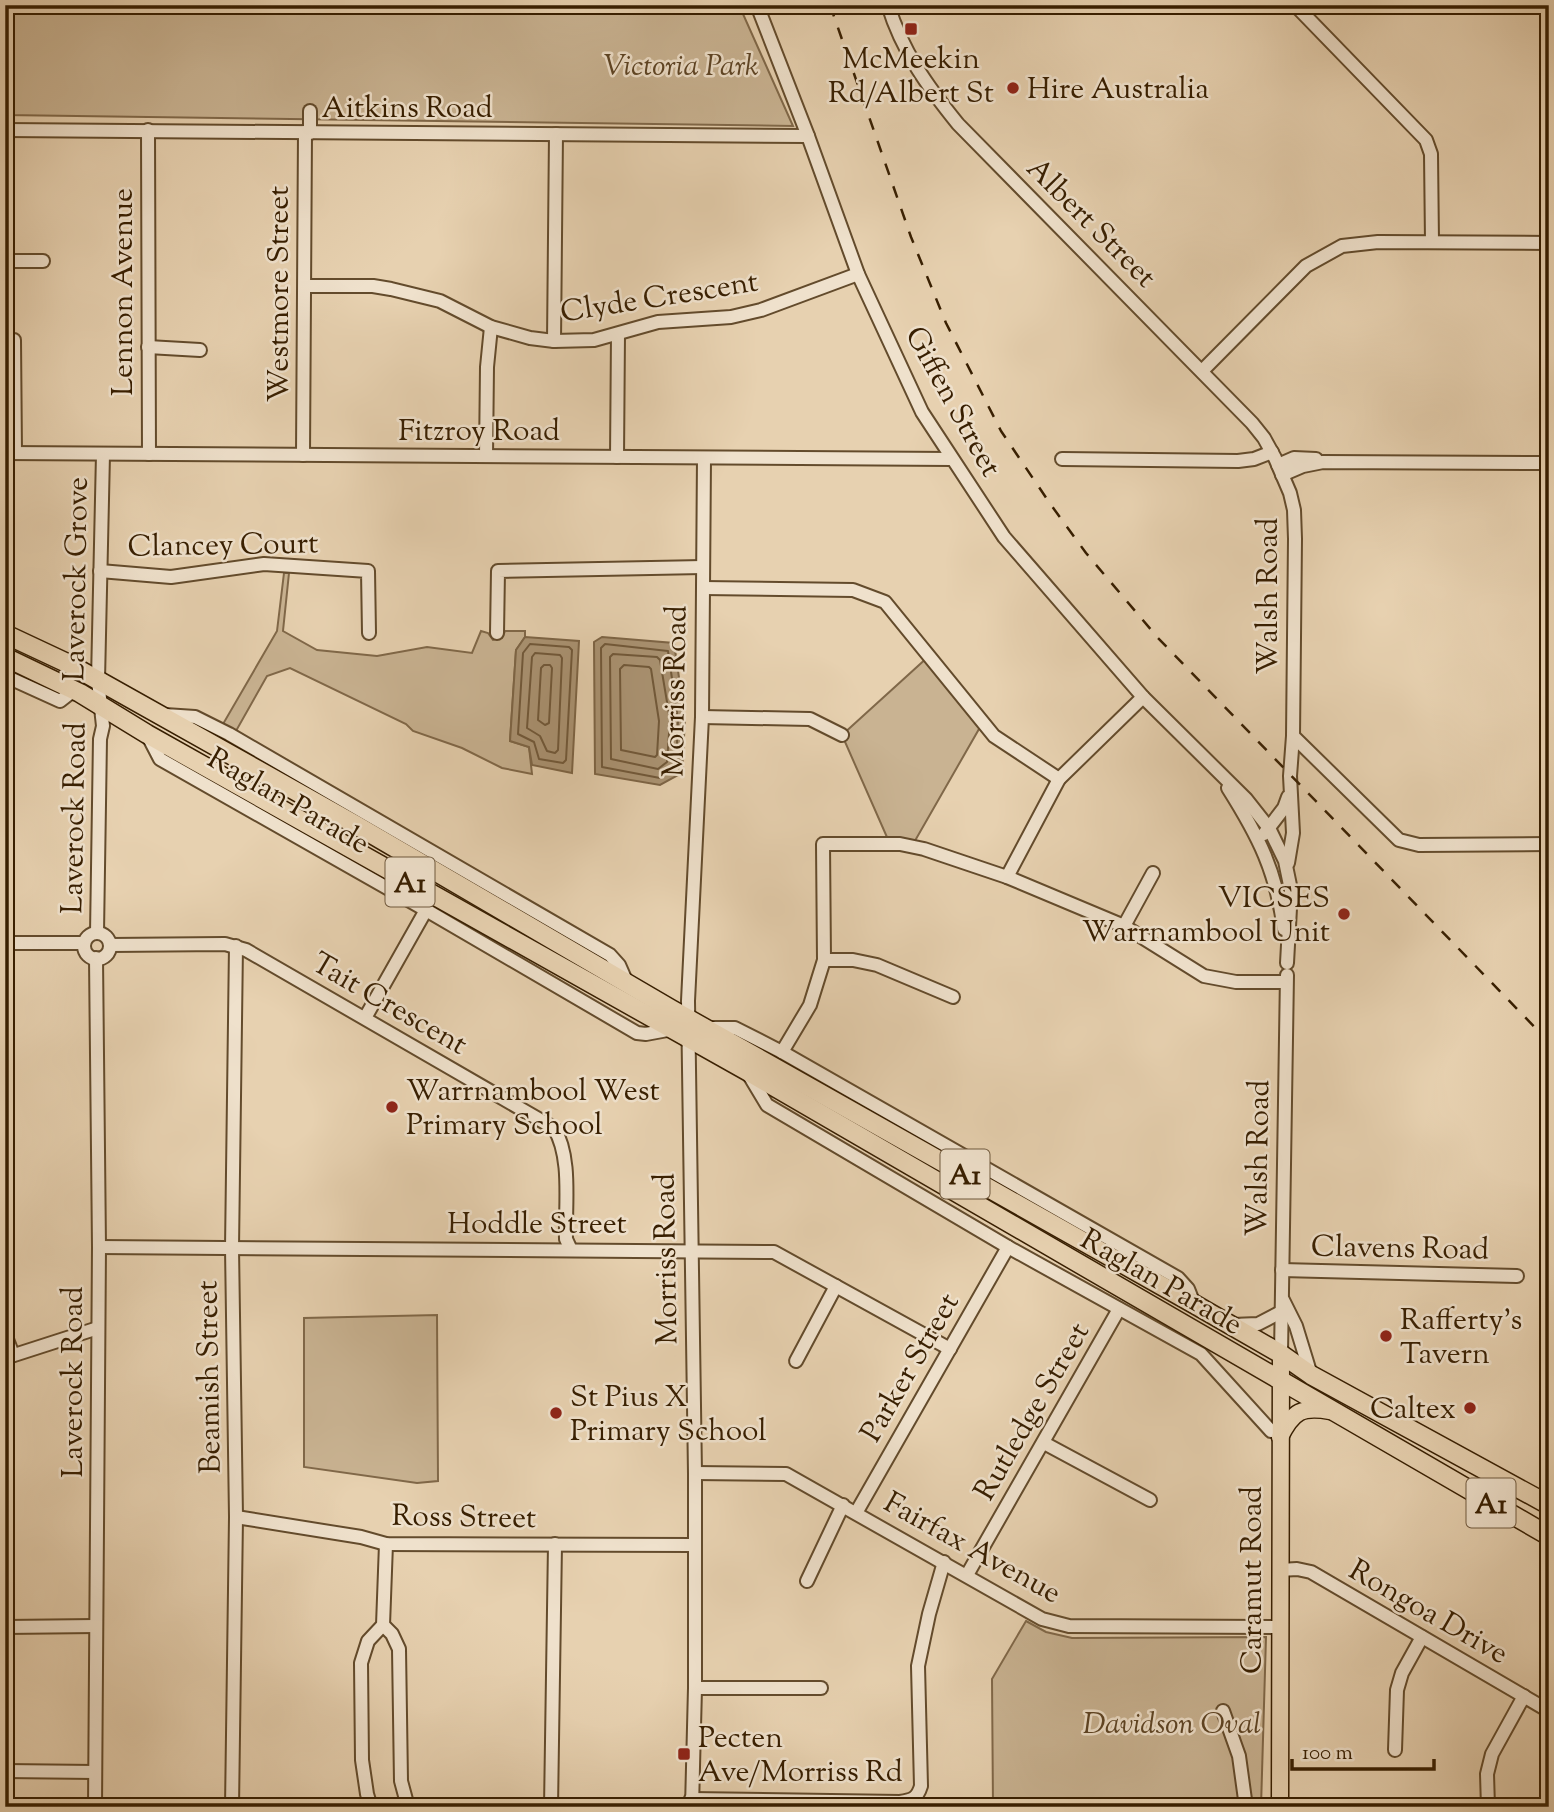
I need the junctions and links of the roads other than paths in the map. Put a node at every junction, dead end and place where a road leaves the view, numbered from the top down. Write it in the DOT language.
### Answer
graph roads {
  1 [pos="757,5"];
  2 [pos="1295,5"];
  3 [pos="888,7"];
  4 [pos="310,111"];
  5 [pos="5,130"];
  6 [pos="148,130"];
  7 [pos="307,132"];
  8 [pos="556,134"];
  9 [pos="808,136"];
  10 [pos="1432,242"];
  11 [pos="1549,243"];
  12 [pos="5,261"];
  13 [pos="43,261"];
  14 [pos="858,274"];
  15 [pos="305,286"];
  16 [pos="491,327"];
  17 [pos="618,334"];
  18 [pos="14,340"];
  19 [pos="554,341"];
  20 [pos="148,347"];
  21 [pos="200,350"];
  22 [pos="1202,371"];
  23 [pos="10,453"];
  24 [pos="103,454"];
  25 [pos="149,454"];
  26 [pos="303,455"];
  27 [pos="486,457"];
  28 [pos="617,457"];
  29 [pos="704,458"];
  30 [pos="1062,458"];
  31 [pos="951,459"];
  32 [pos="1277,463"];
  33 [pos="1549,463"];
  34 [pos="703,567"];
  35 [pos="100,571"];
  36 [pos="703,588"];
  37 [pos="369,633"];
  38 [pos="497,633"];
  39 [pos="5,634"];
  40 [pos="5,657"];
  41 [pos="5,676"];
  42 [pos="98,680"];
  43 [pos="74,690"];
  44 [pos="1143,697"];
  45 [pos="100,705"];
  46 [pos="702,717"];
  47 [pos="147,734"];
  48 [pos="842,735"];
  49 [pos="1293,736"];
  50 [pos="1206,761"];
  51 [pos="1059,779"];
  52 [pos="1246,799"];
  53 [pos="1290,799"];
  54 [pos="1271,831"];
  55 [pos="1259,840"];
  56 [pos="1549,844"];
  57 [pos="1288,870"];
  58 [pos="1153,873"];
  59 [pos="1007,877"];
  60 [pos="426,910"];
  61 [pos="1124,926"];
  62 [pos="97,933"];
  63 [pos="5,943"];
  64 [pos="85,943"];
  65 [pos="110,945"];
  66 [pos="236,946"];
  67 [pos="96,958"];
  68 [pos="824,960"];
  69 [pos="1287,963"];
  70 [pos="1286,982"];
  71 [pos="953,997"];
  72 [pos="365,1018"];
  73 [pos="689,1018"];
  74 [pos="707,1028"];
  75 [pos="673,1030"];
  76 [pos="689,1040"];
  77 [pos="782,1052"];
  78 [pos="747,1071"];
  79 [pos="99,1247"];
  80 [pos="1008,1247"];
  81 [pos="232,1248"];
  82 [pos="571,1250"];
  83 [pos="692,1251"];
  84 [pos="1282,1270"];
  85 [pos="1517,1276"];
  86 [pos="836,1286"];
  87 [pos="1282,1297"];
  88 [pos="1194,1304"];
  89 [pos="1119,1309"];
  90 [pos="1281,1312"];
  91 [pos="1228,1323"];
  92 [pos="98,1328"];
  93 [pos="5,1334"];
  94 [pos="950,1349"];
  95 [pos="1209,1350"];
  96 [pos="1281,1354"];
  97 [pos="9,1357"];
  98 [pos="796,1361"];
  99 [pos="1311,1375"];
  100 [pos="1280,1382"];
  101 [pos="1330,1410"];
  102 [pos="1275,1434"];
  103 [pos="1044,1443"];
  104 [pos="695,1473"];
  105 [pos="1150,1500"];
  106 [pos="843,1505"];
  107 [pos="1549,1505"];
  108 [pos="856,1513"];
  109 [pos="236,1517"];
  110 [pos="1549,1536"];
  111 [pos="386,1544"];
  112 [pos="555,1544"];
  113 [pos="694,1545"];
  114 [pos="944,1562"];
  115 [pos="1280,1570"];
  116 [pos="968,1575"];
  117 [pos="807,1581"];
  118 [pos="383,1625"];
  119 [pos="96,1626"];
  120 [pos="5,1627"];
  121 [pos="1279,1627"];
  122 [pos="1422,1637"];
  123 [pos="695,1688"];
  124 [pos="821,1688"];
  125 [pos="1524,1696"];
  126 [pos="1223,1711"];
  127 [pos="1549,1711"];
  128 [pos="1395,1750"];
  129 [pos="5,1771"];
  130 [pos="95,1772"];
  131 [pos="692,1803"];
  132 [pos="95,1807"];
  133 [pos="232,1807"];
  134 [pos="371,1807"];
  135 [pos="408,1807"];
  136 [pos="551,1807"];
  137 [pos="1246,1807"];
  138 [pos="1280,1807"];
  139 [pos="1488,1807"];
  1 -- 9 [label="street, Giffen Street"];
  2 -- 10 [label="street"];
  3 -- 22 [label="street, Albert Street"];
  4 -- 7 [label="street, Westmore Street"];
  5 -- 6 [label="street, Aitkins Road"];
  6 -- 7 [label="street, Aitkins Road"];
  6 -- 20 [label="street, Lennon Avenue"];
  7 -- 8 [label="street, Aitkins Road"];
  7 -- 15 [label="street, Westmore Street"];
  8 -- 9 [label="street, Aitkins Road"];
  8 -- 19 [label="street"];
  9 -- 14 [label="street, Giffen Street"];
  10 -- 11 [label="street"];
  10 -- 22 [label="street"];
  12 -- 13 [label="street"];
  14 -- 17 [label="street, Clyde Crescent"];
  14 -- 31 [label="street, Giffen Street"];
  15 -- 16 [label="street, Clyde Crescent"];
  15 -- 26 [label="street, Westmore Street"];
  16 -- 19 [label="street, Clyde Crescent"];
  16 -- 27 [label="street"];
  17 -- 19 [label="street, Clyde Crescent"];
  17 -- 28 [label="street"];
  18 -- 23 [label="street"];
  20 -- 21 [label="street"];
  20 -- 25 [label="street, Lennon Avenue"];
  22 -- 32 [label="street, Albert Street"];
  23 -- 24 [label="street, Fitzroy Road"];
  24 -- 25 [label="street, Fitzroy Road"];
  24 -- 35 [label="street, Laverock Grove"];
  25 -- 26 [label="street, Fitzroy Road"];
  26 -- 27 [label="street, Fitzroy Road"];
  27 -- 28 [label="street, Fitzroy Road"];
  28 -- 29 [label="street, Fitzroy Road"];
  29 -- 31 [label="street, Fitzroy Road"];
  29 -- 34 [label="street, Morriss Road"];
  30 -- 32 [label="street"];
  31 -- 44 [label="street, Giffen Street"];
  32 -- 33 [label="street"];
  32 -- 49 [label="street, Walsh Road"];
  34 -- 36 [label="street, Morriss Road"];
  34 -- 38 [label="street"];
  35 -- 37 [label="street, Clancey Court"];
  35 -- 42 [label="street, Laverock Grove"];
  36 -- 46 [label="street, Morriss Road"];
  36 -- 51 [label="street"];
  39 -- 42 [label="highway, Raglan Parade / A1"];
  40 -- 43 [label="highway, Raglan Parade / A1"];
  41 -- 43 [label="street"];
  42 -- 45 [label="street, Laverock Grove"];
  42 -- 73 [label="highway, Raglan Parade / A1"];
  43 -- 45 [label="highway, Raglan Parade / A1"];
  44 -- 50 [label="street, Giffen Street"];
  44 -- 51 [label="street"];
  45 -- 47 [label="highway, Raglan Parade / A1"];
  45 -- 62 [label="street, Laverock Road"];
  46 -- 48 [label="street"];
  46 -- 73 [label="street, Morriss Road"];
  47 -- 60 [label="street, Raglan Parade"];
  47 -- 75 [label="highway, Raglan Parade / A1"];
  49 -- 53 [label="street, Walsh Road"];
  49 -- 56 [label="street"];
  50 -- 52 [label="street, Giffen Street"];
  50 -- 55 [label="street, Giffen Street"];
  51 -- 59 [label="street"];
  52 -- 53 [label="street"];
  52 -- 54 [label="street, Giffen Street"];
  53 -- 54 [label="street, Walsh Road"];
  53 -- 57 [label="street, Walsh Road"];
  54 -- 55 [label="street"];
  54 -- 57 [label="street, Walsh Road"];
  55 -- 69 [label="street, Walsh Road"];
  57 -- 69 [label="street, Walsh Road"];
  58 -- 61 [label="street"];
  59 -- 61 [label="street"];
  59 -- 68 [label="street"];
  60 -- 72 [label="street"];
  60 -- 75 [label="street, Raglan Parade"];
  61 -- 70 [label="street"];
  62 -- 64 [label="street"];
  62 -- 65 [label="street"];
  63 -- 64 [label="street"];
  64 -- 67 [label="street"];
  65 -- 66 [label="street, Tait Crescent"];
  65 -- 67 [label="street"];
  66 -- 72 [label="street, Tait Crescent"];
  66 -- 81 [label="street, Beamish Street"];
  67 -- 79 [label="street, Laverock Road"];
  68 -- 71 [label="street"];
  68 -- 77 [label="street"];
  69 -- 70 [label="street, Walsh Road"];
  70 -- 84 [label="street, Walsh Road"];
  72 -- 82 [label="street, Tait Crescent"];
  73 -- 74 [label="highway, Raglan Parade / A1"];
  73 -- 76 [label="street, Morriss Road"];
  74 -- 77 [label="street, Raglan Parade"];
  74 -- 88 [label="highway, Raglan Parade / A1"];
  75 -- 76 [label="highway, Raglan Parade / A1"];
  76 -- 78 [label="highway, Raglan Parade / A1"];
  76 -- 83 [label="street, Morriss Road"];
  77 -- 88 [label="street, Raglan Parade"];
  78 -- 80 [label="street, Raglan Parade"];
  78 -- 95 [label="highway, Raglan Parade / A1"];
  79 -- 81 [label="street, Hoddle Street"];
  79 -- 92 [label="street, Laverock Road"];
  80 -- 89 [label="street, Raglan Parade"];
  80 -- 94 [label="street, Parker Street"];
  81 -- 82 [label="street, Hoddle Street"];
  81 -- 109 [label="street, Beamish Street"];
  82 -- 83 [label="street, Hoddle Street"];
  83 -- 86 [label="street, Hoddle Street"];
  83 -- 104 [label="street, Morriss Road"];
  84 -- 85 [label="street, Clavens Road"];
  84 -- 87 [label="street, Walsh Road"];
  86 -- 94 [label="street, Hoddle Street"];
  86 -- 98 [label="street"];
  87 -- 90 [label="street, Walsh Road"];
  87 -- 99 [label="street"];
  88 -- 91 [label="highway, Raglan Parade / A1"];
  89 -- 95 [label="street, Raglan Parade"];
  89 -- 103 [label="street, Rutledge Street"];
  90 -- 91 [label="street"];
  90 -- 96 [label="street, Walsh Road"];
  91 -- 95 [label="highway"];
  91 -- 96 [label="highway, Raglan Parade / A1"];
  92 -- 97 [label="street"];
  92 -- 119 [label="street, Laverock Road"];
  93 -- 97 [label="street"];
  94 -- 108 [label="street, Parker Street"];
  95 -- 100 [label="highway, Raglan Parade / A1"];
  95 -- 102 [label="street, Raglan Parade"];
  96 -- 99 [label="highway, Raglan Parade / A1"];
  96 -- 100 [label="main road, Caramut Road"];
  99 -- 107 [label="highway, Raglan Parade / A1"];
  100 -- 101 [label="highway, Raglan Parade / A1"];
  100 -- 102 [label="main road, Caramut Road"];
  101 -- 102 [label="main road"];
  101 -- 110 [label="highway, Raglan Parade / A1"];
  102 -- 115 [label="main road, Caramut Road"];
  103 -- 105 [label="street"];
  103 -- 116 [label="street, Rutledge Street"];
  104 -- 106 [label="street, Fairfax Avenue"];
  104 -- 113 [label="street, Morriss Road"];
  106 -- 108 [label="street, Fairfax Avenue"];
  106 -- 117 [label="street"];
  108 -- 114 [label="street, Fairfax Avenue"];
  109 -- 111 [label="street, Ross Street"];
  109 -- 133 [label="street, Beamish Street"];
  111 -- 112 [label="street, Ross Street"];
  111 -- 118 [label="street"];
  112 -- 113 [label="street, Ross Street"];
  112 -- 136 [label="street"];
  113 -- 123 [label="street, Morriss Road"];
  114 -- 116 [label="street, Fairfax Avenue"];
  114 -- 131 [label="street"];
  115 -- 121 [label="main road, Caramut Road"];
  115 -- 122 [label="street, Rongoa Drive"];
  116 -- 121 [label="street, Fairfax Avenue"];
  118 -- 134 [label="street"];
  118 -- 135 [label="street"];
  119 -- 120 [label="street"];
  119 -- 130 [label="street, Laverock Road"];
  121 -- 138 [label="main road, Caramut Road"];
  122 -- 125 [label="street, Rongoa Drive"];
  122 -- 128 [label="street"];
  123 -- 124 [label="street"];
  123 -- 131 [label="street, Morriss Road"];
  125 -- 127 [label="street, Rongoa Drive"];
  125 -- 139 [label="street"];
  126 -- 137 [label="street"];
  129 -- 130 [label="street"];
  130 -- 132 [label="street, Laverock Road"];
}
